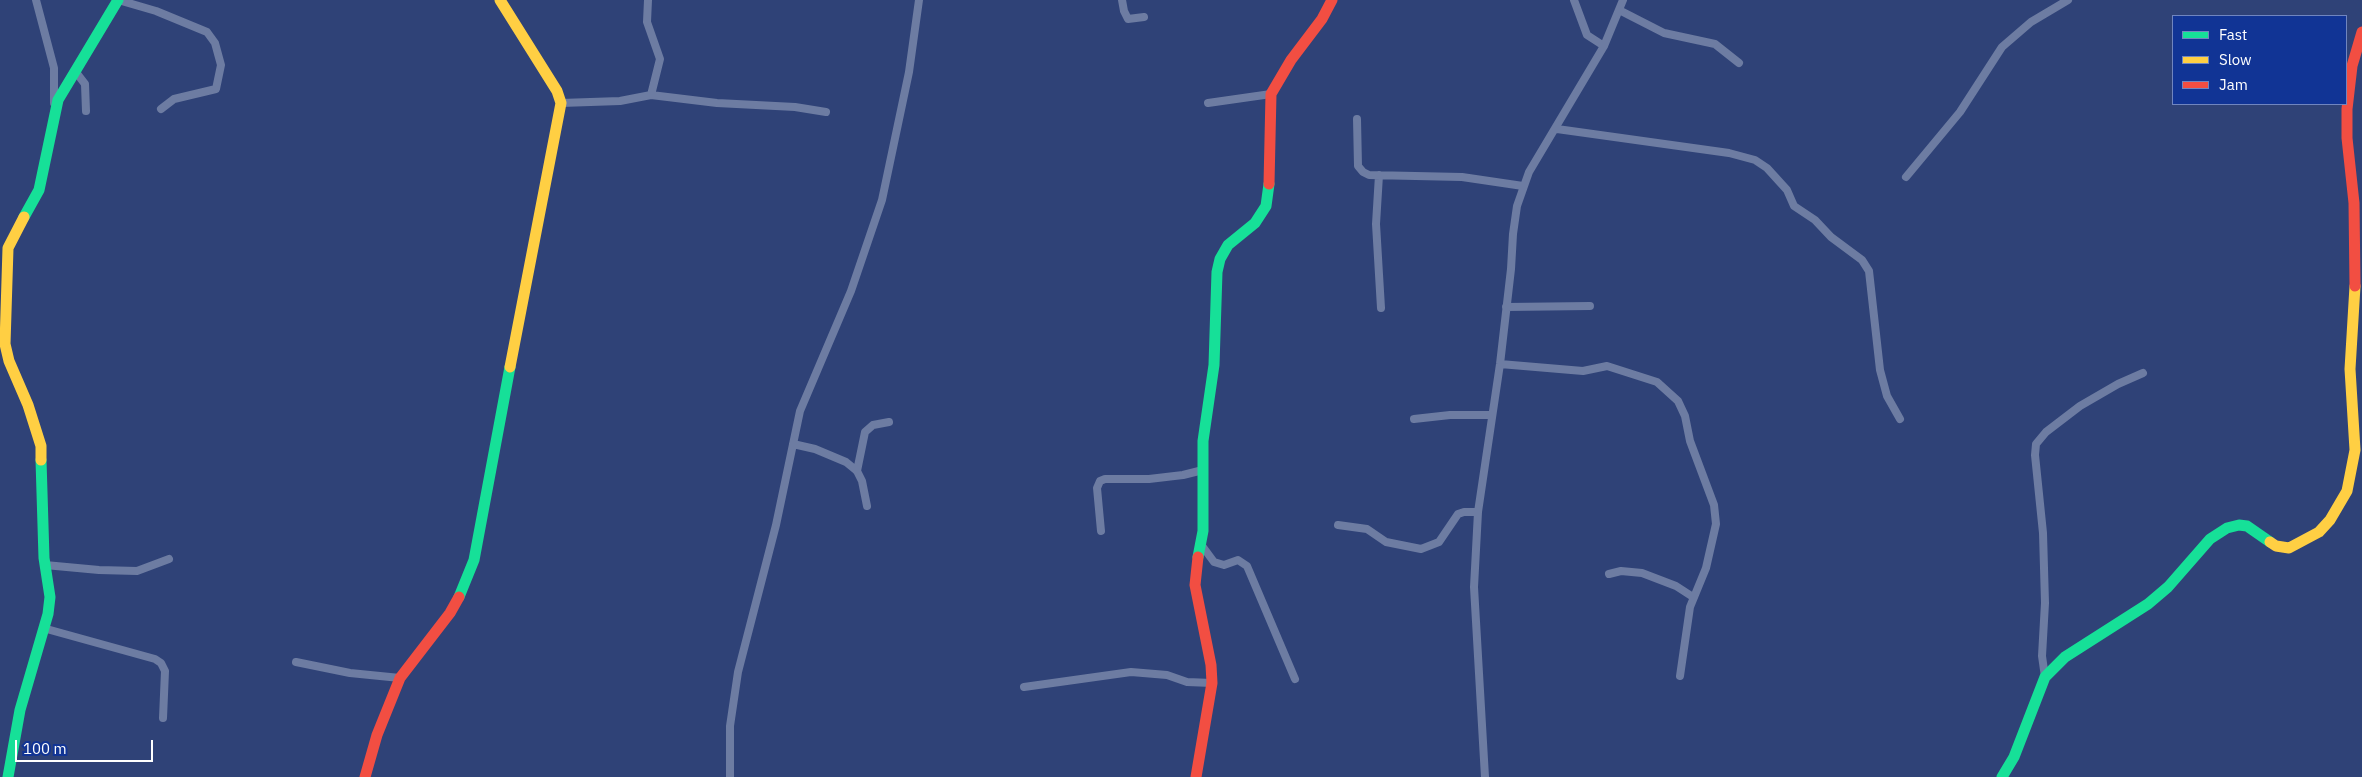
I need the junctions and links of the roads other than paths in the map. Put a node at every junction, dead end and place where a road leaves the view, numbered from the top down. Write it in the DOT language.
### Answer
graph roads {
  1 [pos="36,0"];
  2 [pos="118,0"];
  3 [pos="500,0"];
  4 [pos="648,0"];
  5 [pos="919,0"];
  6 [pos="1122,0"];
  7 [pos="1332,0"];
  8 [pos="1574,0"];
  9 [pos="1623,0"];
  10 [pos="2068,0"];
  11 [pos="1619,10"];
  12 [pos="1144,17"];
  13 [pos="2362,32"];
  14 [pos="1604,46"];
  15 [pos="1739,63"];
  16 [pos="75,72"];
  17 [pos="1271,94"];
  18 [pos="651,95"];
  19 [pos="561,103"];
  20 [pos="1208,103"];
  21 [pos="160,109"];
  22 [pos="54,110"];
  23 [pos="86,111"];
  24 [pos="826,112"];
  25 [pos="1357,119"];
  26 [pos="1557,129"];
  27 [pos="1379,175"];
  28 [pos="1906,177"];
  29 [pos="1523,186"];
  30 [pos="4,248"];
  31 [pos="1590,306"];
  32 [pos="1506,307"];
  33 [pos="1382,308"];
  34 [pos="1500,364"];
  35 [pos="2143,373"];
  36 [pos="1492,415"];
  37 [pos="1414,419"];
  38 [pos="1900,419"];
  39 [pos="889,422"];
  40 [pos="793,444"];
  41 [pos="1203,470"];
  42 [pos="857,471"];
  43 [pos="867,506"];
  44 [pos="1478,512"];
  45 [pos="1338,525"];
  46 [pos="1101,531"];
  47 [pos="1200,543"];
  48 [pos="169,558"];
  49 [pos="45,565"];
  50 [pos="1609,574"];
  51 [pos="1693,597"];
  52 [pos="43,628"];
  53 [pos="296,662"];
  54 [pos="1680,676"];
  55 [pos="2045,677"];
  56 [pos="400,678"];
  57 [pos="1295,679"];
  58 [pos="1212,683"];
  59 [pos="1024,687"];
  60 [pos="163,718"];
  61 [pos="8,777"];
  62 [pos="365,777"];
  63 [pos="730,777"];
  64 [pos="1196,777"];
  65 [pos="1485,777"];
  66 [pos="2002,777"];
  1 -- 22 [label="street"];
  2 -- 16 [label="street"];
  2 -- 21 [label="street"];
  3 -- 19 [label="street"];
  4 -- 18 [label="street"];
  5 -- 40 [label="street"];
  6 -- 12 [label="street"];
  7 -- 17 [label="street"];
  8 -- 14 [label="street"];
  9 -- 11 [label="street"];
  10 -- 28 [label="street"];
  11 -- 14 [label="street"];
  11 -- 15 [label="street"];
  13 -- 55 [label="street"];
  14 -- 26 [label="street"];
  16 -- 22 [label="street"];
  16 -- 23 [label="street"];
  17 -- 20 [label="street"];
  17 -- 41 [label="street"];
  18 -- 19 [label="street"];
  18 -- 24 [label="street"];
  19 -- 56 [label="street"];
  22 -- 30 [label="street"];
  25 -- 27 [label="street"];
  26 -- 29 [label="street"];
  26 -- 38 [label="street"];
  27 -- 29 [label="street"];
  27 -- 33 [label="street"];
  29 -- 32 [label="street"];
  30 -- 49 [label="street"];
  31 -- 32 [label="street"];
  32 -- 34 [label="street"];
  34 -- 36 [label="street"];
  34 -- 51 [label="street"];
  35 -- 55 [label="street"];
  36 -- 37 [label="street"];
  36 -- 44 [label="street"];
  39 -- 42 [label="street"];
  40 -- 42 [label="street"];
  40 -- 63 [label="street"];
  41 -- 46 [label="street"];
  41 -- 47 [label="street"];
  42 -- 43 [label="street"];
  44 -- 45 [label="street"];
  44 -- 65 [label="street"];
  47 -- 57 [label="street"];
  47 -- 58 [label="street"];
  48 -- 49 [label="street"];
  49 -- 52 [label="street"];
  50 -- 51 [label="street"];
  51 -- 54 [label="street"];
  52 -- 60 [label="street"];
  52 -- 61 [label="street"];
  53 -- 56 [label="street"];
  55 -- 66 [label="street"];
  56 -- 62 [label="street"];
  58 -- 59 [label="street"];
  58 -- 64 [label="street"];
}
